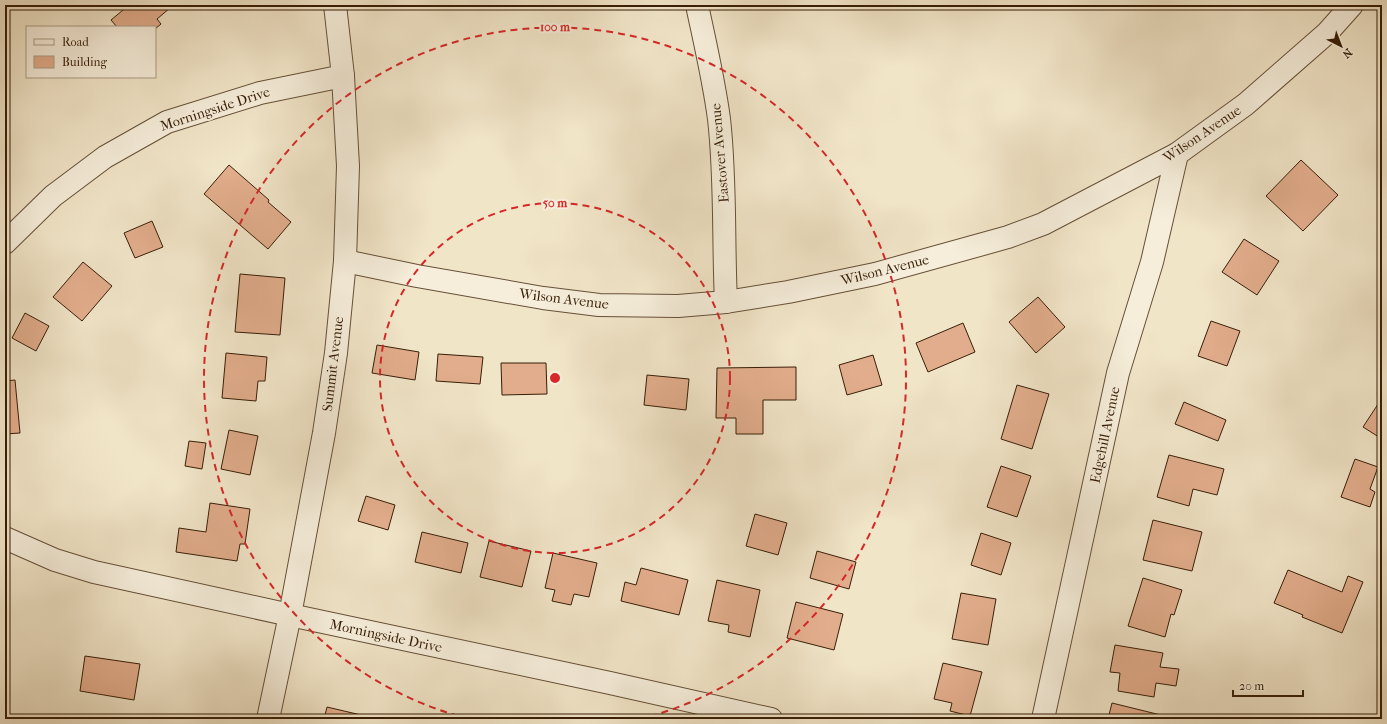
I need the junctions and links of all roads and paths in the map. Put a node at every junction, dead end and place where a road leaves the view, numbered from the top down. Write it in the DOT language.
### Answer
graph roads {
  1 [pos="335,5"];
  2 [pos="698,5"];
  3 [pos="1352,5"];
  4 [pos="343,76"];
  5 [pos="1177,154"];
  6 [pos="5,243"];
  7 [pos="345,261"];
  8 [pos="726,302"];
  9 [pos="5,538"];
  10 [pos="290,615"];
  11 [pos="268,719"];
  12 [pos="771,719"];
  13 [pos="1043,719"];
  1 -- 4 [label="street, Summit Avenue"];
  2 -- 8 [label="street, Eastover Avenue"];
  3 -- 5 [label="street, Wilson Avenue"];
  4 -- 6 [label="street, Morningside Drive"];
  4 -- 7 [label="street, Summit Avenue"];
  5 -- 8 [label="street, Wilson Avenue"];
  5 -- 13 [label="street, Edgehill Avenue"];
  7 -- 8 [label="street, Wilson Avenue"];
  7 -- 10 [label="street, Summit Avenue"];
  9 -- 10 [label="street, Morningside Drive"];
  10 -- 11 [label="street, Summit Avenue"];
  10 -- 12 [label="street, Morningside Drive"];
}
